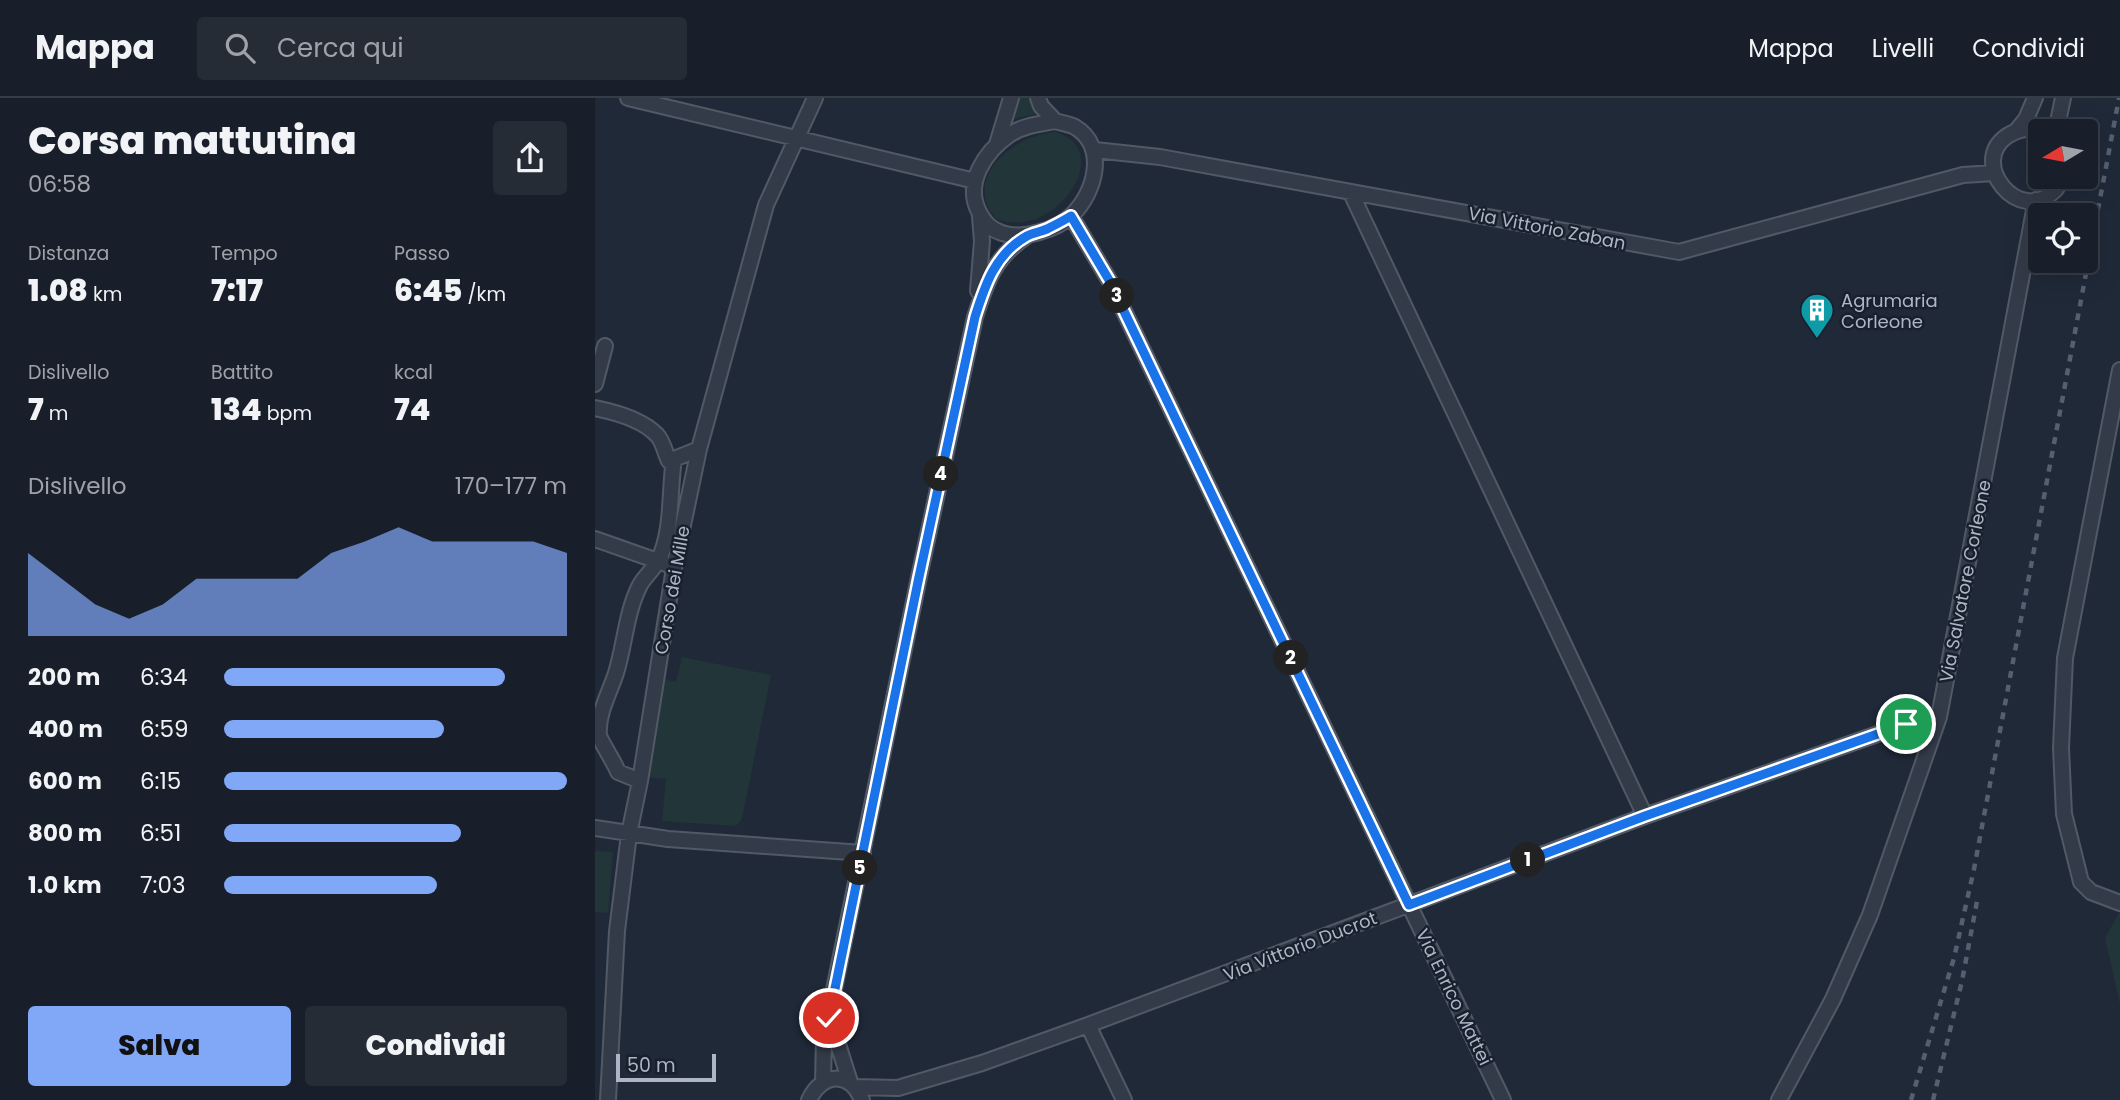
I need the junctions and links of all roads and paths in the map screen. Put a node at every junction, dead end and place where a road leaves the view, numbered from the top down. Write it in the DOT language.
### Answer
graph roads {
  1 [pos="628,98"];
  2 [pos="814,98"];
  3 [pos="1011,98"];
  4 [pos="1038,98"];
  5 [pos="2035,98"];
  6 [pos="2063,98"];
  7 [pos="2059,119"];
  8 [pos="1055,121"];
  9 [pos="2028,128"];
  10 [pos="2017,130"];
  11 [pos="796,140"];
  12 [pos="997,145"];
  13 [pos="1095,150"];
  14 [pos="1994,173"];
  15 [pos="975,181"];
  16 [pos="2055,189"];
  17 [pos="1351,194"];
  18 [pos="2036,200"];
  19 [pos="979,212"];
  20 [pos="1071,216"];
  21 [pos="1028,235"];
  22 [pos="975,317"];
  23 [pos="605,346"];
  24 [pos="2120,370"];
  25 [pos="595,384"];
  26 [pos="595,408"];
  27 [pos="699,449"];
  28 [pos="674,459"];
  29 [pos="595,539"];
  30 [pos="659,559"];
  31 [pos="674,568"];
  32 [pos="1939,716"];
  33 [pos="640,781"];
  34 [pos="1645,816"];
  35 [pos="595,828"];
  36 [pos="629,834"];
  37 [pos="863,853"];
  38 [pos="2120,903"];
  39 [pos="1409,905"];
  40 [pos="829,1018"];
  41 [pos="1088,1025"];
  42 [pos="823,1082"];
  43 [pos="898,1088"];
  44 [pos="856,1090"];
  45 [pos="608,1100"];
  46 [pos="809,1100"];
  47 [pos="883,1100"];
  48 [pos="1124,1100"];
  49 [pos="1503,1100"];
  50 [pos="1779,1100"];
  1 -- 11 [label="street"];
  2 -- 11 [label="street, Corso dei Mille"];
  3 -- 12 [label="street"];
  4 -- 8 [label="street"];
  5 -- 10 [label="street"];
  6 -- 7 [label="street"];
  8 -- 12 [label="street"];
  8 -- 13 [label="street"];
  9 -- 10 [label="street"];
  10 -- 14 [label="street"];
  11 -- 15 [label="street"];
  11 -- 27 [label="street, Corso dei Mille"];
  12 -- 15 [label="street"];
  13 -- 17 [label="street, Via Vittorio Zaban"];
  13 -- 20 [label="street"];
  14 -- 17 [label="street, Via Vittorio Zaban"];
  14 -- 18 [label="street"];
  15 -- 19 [label="street"];
  16 -- 18 [label="street"];
  17 -- 34 [label="street"];
  18 -- 32 [label="street, Via Salvatore Corleone"];
  19 -- 21 [label="street"];
  19 -- 22 [label="street"];
  20 -- 21 [label="street"];
  20 -- 39 [label="street, Via Enrico Mattei"];
  21 -- 22 [label="street"];
  22 -- 37 [label="street"];
  23 -- 25 [label="street"];
  24 -- 38 [label="street"];
  26 -- 28 [label="street"];
  27 -- 28 [label="street"];
  27 -- 31 [label="street, Corso dei Mille"];
  28 -- 30 [label="street"];
  29 -- 30 [label="street"];
  30 -- 31 [label="street"];
  30 -- 33 [label="street"];
  31 -- 33 [label="street, Corso dei Mille"];
  32 -- 34 [label="street, Via Vittorio Ducrot"];
  32 -- 50 [label="street, Via Salvatore Corleone"];
  33 -- 36 [label="street, Corso dei Mille"];
  34 -- 39 [label="street, Via Vittorio Ducrot"];
  35 -- 36 [label="street"];
  36 -- 37 [label="street"];
  36 -- 45 [label="street, Corso dei Mille"];
  37 -- 40 [label="street"];
  39 -- 41 [label="street, Via Vittorio Ducrot"];
  39 -- 49 [label="street, Via Enrico Mattei"];
  40 -- 42 [label="street"];
  40 -- 44 [label="street"];
  41 -- 43 [label="street, Via Vittorio Ducrot"];
  41 -- 48 [label="street"];
  42 -- 44 [label="street"];
  42 -- 46 [label="street"];
  43 -- 44 [label="street"];
  43 -- 47 [label="street"];
}
